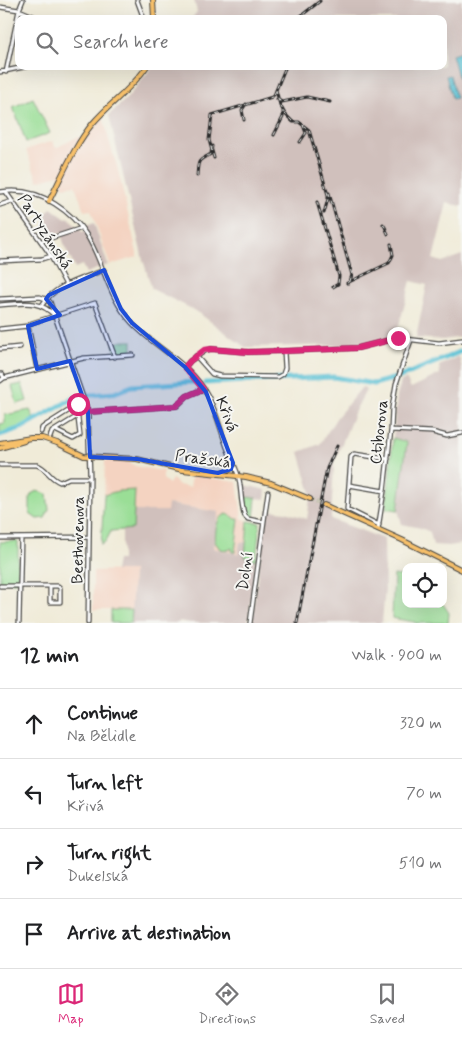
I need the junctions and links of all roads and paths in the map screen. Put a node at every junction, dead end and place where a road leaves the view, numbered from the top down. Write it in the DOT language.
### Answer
graph roads {
  1 [pos="23,0"];
  2 [pos="137,0"];
  3 [pos="154,0"];
  4 [pos="0,7"];
  5 [pos="19,10"];
  6 [pos="18,15"];
  7 [pos="31,15"];
  8 [pos="143,15"];
  9 [pos="154,15"];
  10 [pos="15,29"];
  11 [pos="15,70"];
  12 [pos="144,70"];
  13 [pos="0,72"];
  14 [pos="6,72"];
  15 [pos="6,191"];
  16 [pos="0,192"];
  17 [pos="12,201"];
  18 [pos="49,201"];
  19 [pos="0,205"];
  20 [pos="79,229"];
  21 [pos="42,241"];
  22 [pos="51,256"];
  23 [pos="0,261"];
  24 [pos="104,270"];
  25 [pos="66,285"];
  26 [pos="0,299"];
  27 [pos="46,299"];
  28 [pos="0,305"];
  29 [pos="42,305"];
  30 [pos="56,316"];
  31 [pos="28,326"];
  32 [pos="0,329"];
  33 [pos="411,340"];
  34 [pos="462,340"];
  35 [pos="20,346"];
  36 [pos="0,349"];
  37 [pos="284,351"];
  38 [pos="133,355"];
  39 [pos="115,356"];
  40 [pos="196,356"];
  41 [pos="70,361"];
  42 [pos="185,367"];
  43 [pos="37,369"];
  44 [pos="0,374"];
  45 [pos="2,380"];
  46 [pos="203,389"];
  47 [pos="84,401"];
  48 [pos="88,412"];
  49 [pos="55,430"];
  50 [pos="392,430"];
  51 [pos="41,432"];
  52 [pos="462,433"];
  53 [pos="36,438"];
  54 [pos="49,440"];
  55 [pos="0,443"];
  56 [pos="0,448"];
  57 [pos="90,457"];
  58 [pos="388,459"];
  59 [pos="233,463"];
  60 [pos="0,464"];
  61 [pos="218,473"];
  62 [pos="238,475"];
  63 [pos="90,478"];
  64 [pos="349,485"];
  65 [pos="384,491"];
  66 [pos="268,492"];
  67 [pos="310,499"];
  68 [pos="324,505"];
  69 [pos="263,522"];
  70 [pos="378,527"];
  71 [pos="89,537"];
  72 [pos="0,538"];
  73 [pos="21,538"];
  74 [pos="462,570"];
  75 [pos="0,586"];
  76 [pos="20,586"];
  77 [pos="50,586"];
  78 [pos="19,623"];
  79 [pos="88,623"];
  80 [pos="250,623"];
  1 -- 5 [label="street"];
  2 -- 8 [label="street"];
  3 -- 9 [label="main road"];
  4 -- 5 [label="street"];
  5 -- 6 [label="street"];
  5 -- 7 [label="street"];
  10 -- 14 [label="street"];
  11 -- 14 [label="street"];
  12 -- 18 [label="main road"];
  13 -- 14 [label="street"];
  15 -- 16 [label="street, Křivá"];
  15 -- 17 [label="street, Partyzánská"];
  15 -- 18 [label="street, Křivá"];
  17 -- 19 [label="street"];
  17 -- 21 [label="street, Partyzánská"];
  18 -- 24 [label="street, Křivá"];
  20 -- 21 [label="street"];
  21 -- 22 [label="street, Partyzánská"];
  22 -- 23 [label="street"];
  22 -- 25 [label="street, Partyzánská"];
  24 -- 25 [label="street"];
  24 -- 42 [label="street, Křivá"];
  25 -- 27 [label="street"];
  26 -- 27 [label="street"];
  27 -- 29 [label="street"];
  27 -- 30 [label="street"];
  28 -- 29 [label="street"];
  29 -- 30 [label="street"];
  30 -- 31 [label="street"];
  30 -- 39 [label="street"];
  30 -- 41 [label="street"];
  31 -- 32 [label="street"];
  31 -- 43 [label="street"];
  33 -- 34 [label="street"];
  33 -- 37 [label="street"];
  33 -- 50 [label="street, Ctiborova"];
  35 -- 36 [label="street"];
  37 -- 40 [label="street"];
  37 -- 40 [label="street"];
  38 -- 39 [label="street"];
  39 -- 41 [label="street"];
  40 -- 42 [label="street"];
  41 -- 43 [label="street"];
  41 -- 47 [label="street"];
  42 -- 46 [label="street, Křivá"];
  43 -- 45 [label="street"];
  44 -- 45 [label="street"];
  46 -- 48 [label="street"];
  46 -- 59 [label="street, Křivá"];
  47 -- 48 [label="street"];
  47 -- 51 [label="street"];
  48 -- 57 [label="street, Beethovenova"];
  49 -- 49 [label="street"];
  49 -- 54 [label="street"];
  50 -- 52 [label="street"];
  50 -- 58 [label="street, Ctiborova"];
  53 -- 54 [label="main road"];
  53 -- 55 [label="main road"];
  53 -- 56 [label="main road"];
  54 -- 57 [label="main road"];
  57 -- 61 [label="main road, Pražská"];
  57 -- 63 [label="street, Beethovenova"];
  58 -- 64 [label="street"];
  58 -- 65 [label="street, Ctiborova"];
  59 -- 61 [label="street"];
  59 -- 62 [label="street, Křivá"];
  60 -- 63 [label="street"];
  61 -- 62 [label="main road, Pražská"];
  62 -- 67 [label="main road, Pražská"];
  62 -- 69 [label="street"];
  63 -- 71 [label="street, Beethovenova"];
  64 -- 65 [label="street"];
  64 -- 70 [label="street"];
  65 -- 70 [label="street, Ctiborova"];
  66 -- 69 [label="street, Dolní"];
  68 -- 70 [label="main road"];
  69 -- 80 [label="street, Dolní"];
  70 -- 74 [label="main road"];
  71 -- 73 [label="street"];
  71 -- 79 [label="street, Beethovenova"];
  72 -- 73 [label="street"];
  73 -- 76 [label="street"];
  75 -- 76 [label="street"];
  76 -- 77 [label="street"];
  76 -- 78 [label="street"];
  77 -- 77 [label="street"];
}
